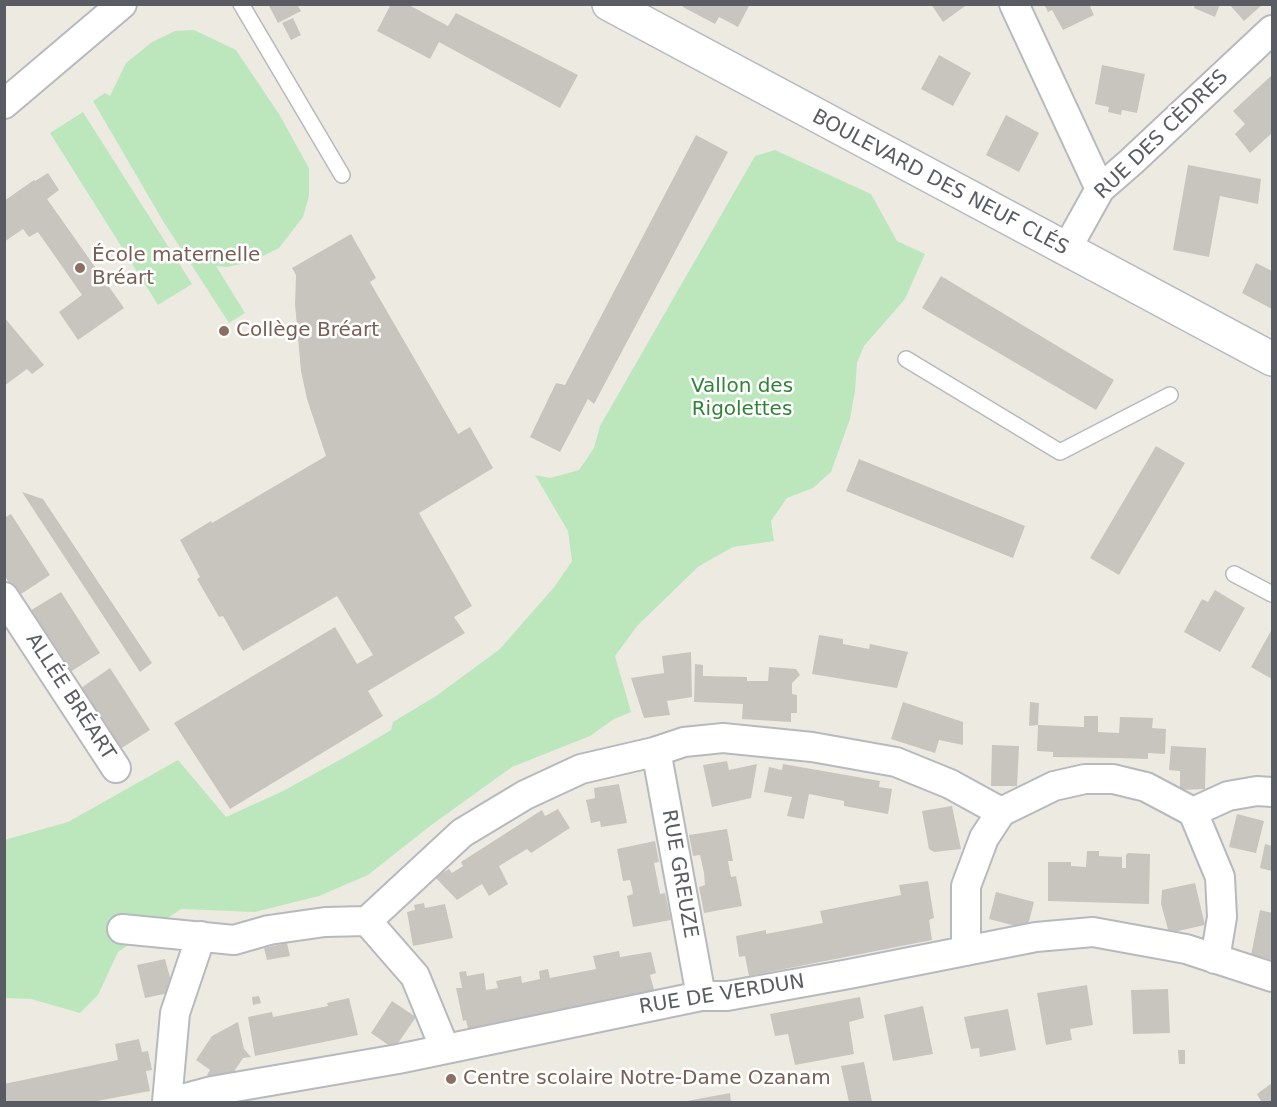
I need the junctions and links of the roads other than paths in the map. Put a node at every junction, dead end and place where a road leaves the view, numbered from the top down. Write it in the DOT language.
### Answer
graph roads {
  1 [pos="242,4"];
  2 [pos="609,4"];
  3 [pos="1014,4"];
  4 [pos="120,6"];
  5 [pos="1272,30"];
  6 [pos="4,104"];
  7 [pos="342,175"];
  8 [pos="1100,189"];
  9 [pos="1066,250"];
  10 [pos="906,358"];
  11 [pos="1272,359"];
  12 [pos="1170,395"];
  13 [pos="1234,574"];
  14 [pos="1272,594"];
  15 [pos="4,597"];
  16 [pos="654,752"];
  17 [pos="116,768"];
  18 [pos="1272,792"];
  19 [pos="1001,812"];
  20 [pos="1193,812"];
  21 [pos="367,921"];
  22 [pos="122,929"];
  23 [pos="201,936"];
  24 [pos="966,951"];
  25 [pos="1215,959"];
  26 [pos="1272,977"];
  27 [pos="701,996"];
  28 [pos="445,1049"];
  29 [pos="169,1102"];
  1 -- 7 [label="lane"];
  2 -- 9 [label="main road, BOULEVARD DES NEUF CLÉS"];
  3 -- 8 [label="street"];
  4 -- 6 [label="street"];
  5 -- 8 [label="street, RUE DES CÈDRES"];
  8 -- 9 [label="street, RUE DES CÈDRES"];
  9 -- 11 [label="main road, BOULEVARD DES NEUF CLÉS"];
  10 -- 12 [label="lane"];
  13 -- 14 [label="lane"];
  15 -- 17 [label="street, ALLÉE BRÉART"];
  16 -- 19 [label="street"];
  16 -- 21 [label="street"];
  16 -- 27 [label="street, RUE GREUZE"];
  18 -- 20 [label="street"];
  19 -- 20 [label="street"];
  19 -- 24 [label="street"];
  20 -- 25 [label="street"];
  21 -- 23 [label="street"];
  21 -- 28 [label="street"];
  22 -- 23 [label="street"];
  23 -- 29 [label="street"];
  24 -- 25 [label="street, RUE DE VERDUN"];
  24 -- 27 [label="street, RUE DE VERDUN"];
  25 -- 26 [label="street, RUE DE VERDUN"];
  27 -- 28 [label="street, RUE DE VERDUN"];
  28 -- 29 [label="street, RUE DE VERDUN"];
}
